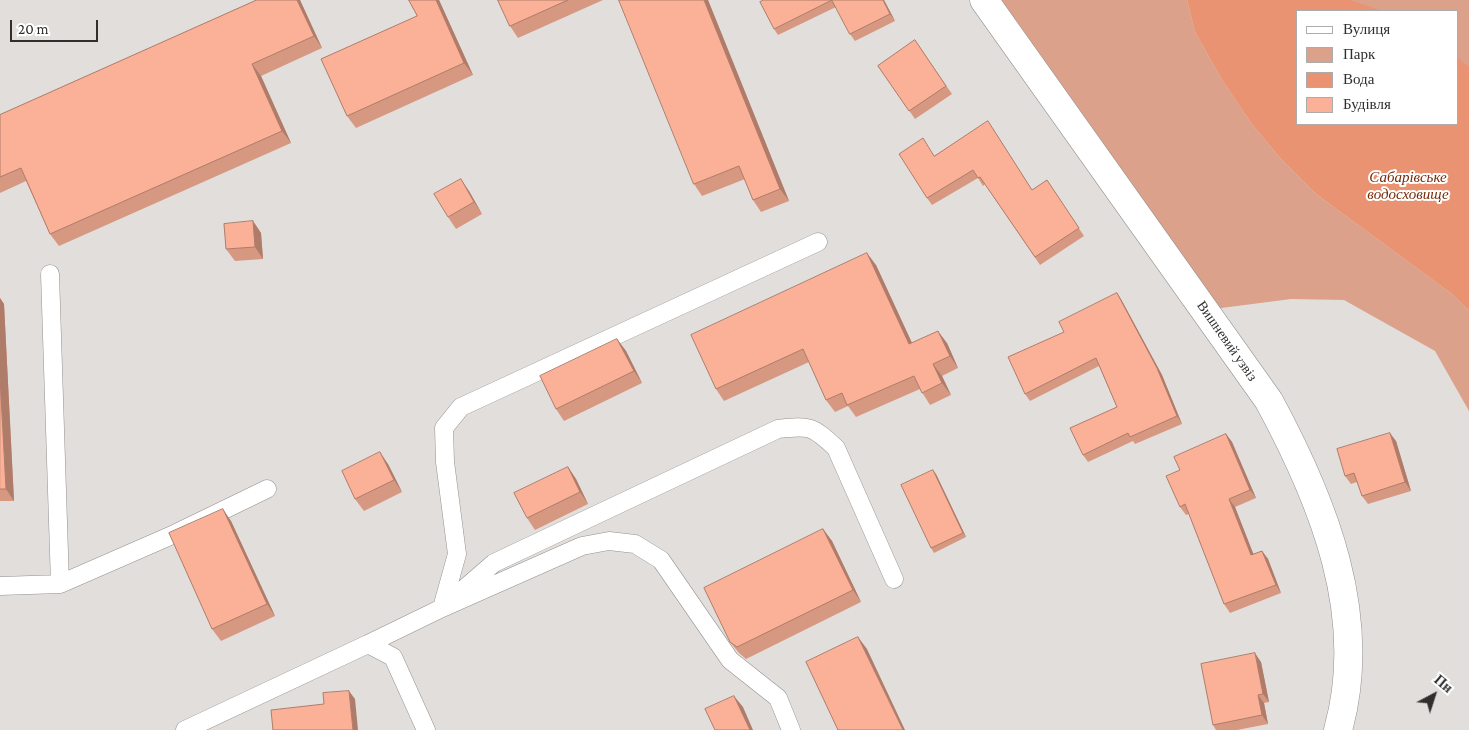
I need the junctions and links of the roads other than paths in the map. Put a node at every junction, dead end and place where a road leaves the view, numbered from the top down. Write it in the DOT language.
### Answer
graph roads {
  1 [pos="984,0"];
  2 [pos="818,242"];
  3 [pos="50,274"];
  4 [pos="266,489"];
  5 [pos="894,579"];
  6 [pos="60,584"];
  7 [pos="0,586"];
  8 [pos="442,608"];
  9 [pos="368,644"];
  10 [pos="185,730"];
  11 [pos="426,730"];
  12 [pos="792,730"];
  13 [pos="1338,730"];
  1 -- 13 [label="street, Вишневий узвіз"];
  2 -- 8 [label="lane"];
  3 -- 6 [label="lane"];
  4 -- 6 [label="lane"];
  5 -- 8 [label="lane"];
  6 -- 7 [label="lane"];
  8 -- 9 [label="lane"];
  8 -- 12 [label="lane"];
  9 -- 10 [label="lane"];
  9 -- 11 [label="lane"];
}
